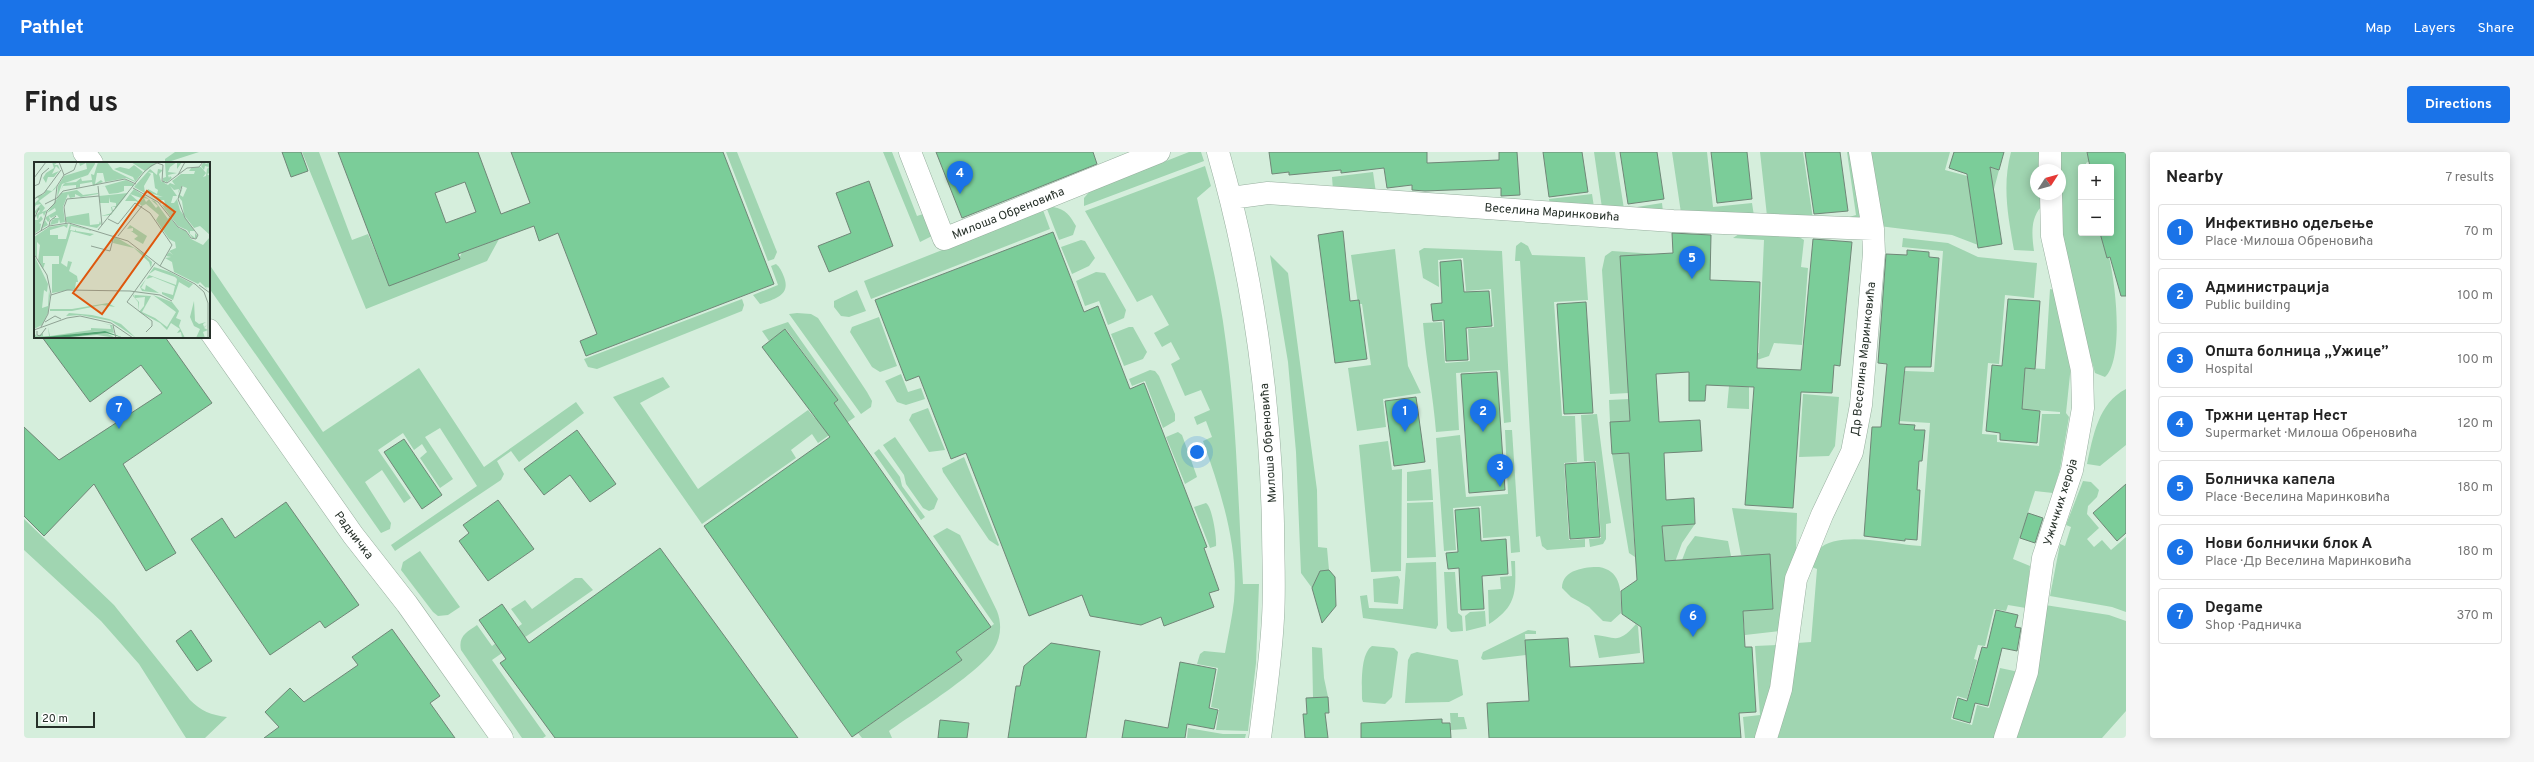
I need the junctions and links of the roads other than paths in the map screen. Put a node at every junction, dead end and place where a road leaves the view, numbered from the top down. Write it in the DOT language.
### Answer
graph roads {
  1 [pos="84,152"];
  2 [pos="910,152"];
  3 [pos="1160,152"];
  4 [pos="1218,152"];
  5 [pos="1860,152"];
  6 [pos="2050,152"];
  7 [pos="91,162"];
  8 [pos="2050,164"];
  9 [pos="1231,198"];
  10 [pos="2050,200"];
  11 [pos="1873,229"];
  12 [pos="210,331"];
  13 [pos="502,738"];
  14 [pos="1260,738"];
  15 [pos="1766,738"];
  16 [pos="2005,738"];
  1 -- 7 [label="street"];
  2 -- 3 [label="street, Милоша Обреновића"];
  4 -- 9 [label="street, Милоша Обреновића"];
  5 -- 11 [label="street, Др Веселина Маринковића"];
  6 -- 8 [label="street"];
  9 -- 11 [label="street, Веселина Маринковића"];
  9 -- 14 [label="street, Милоша Обреновића"];
  10 -- 16 [label="street, Ужичких хероја"];
  11 -- 15 [label="street, Др Веселина Маринковића"];
  12 -- 13 [label="street, Радничка"];
}
